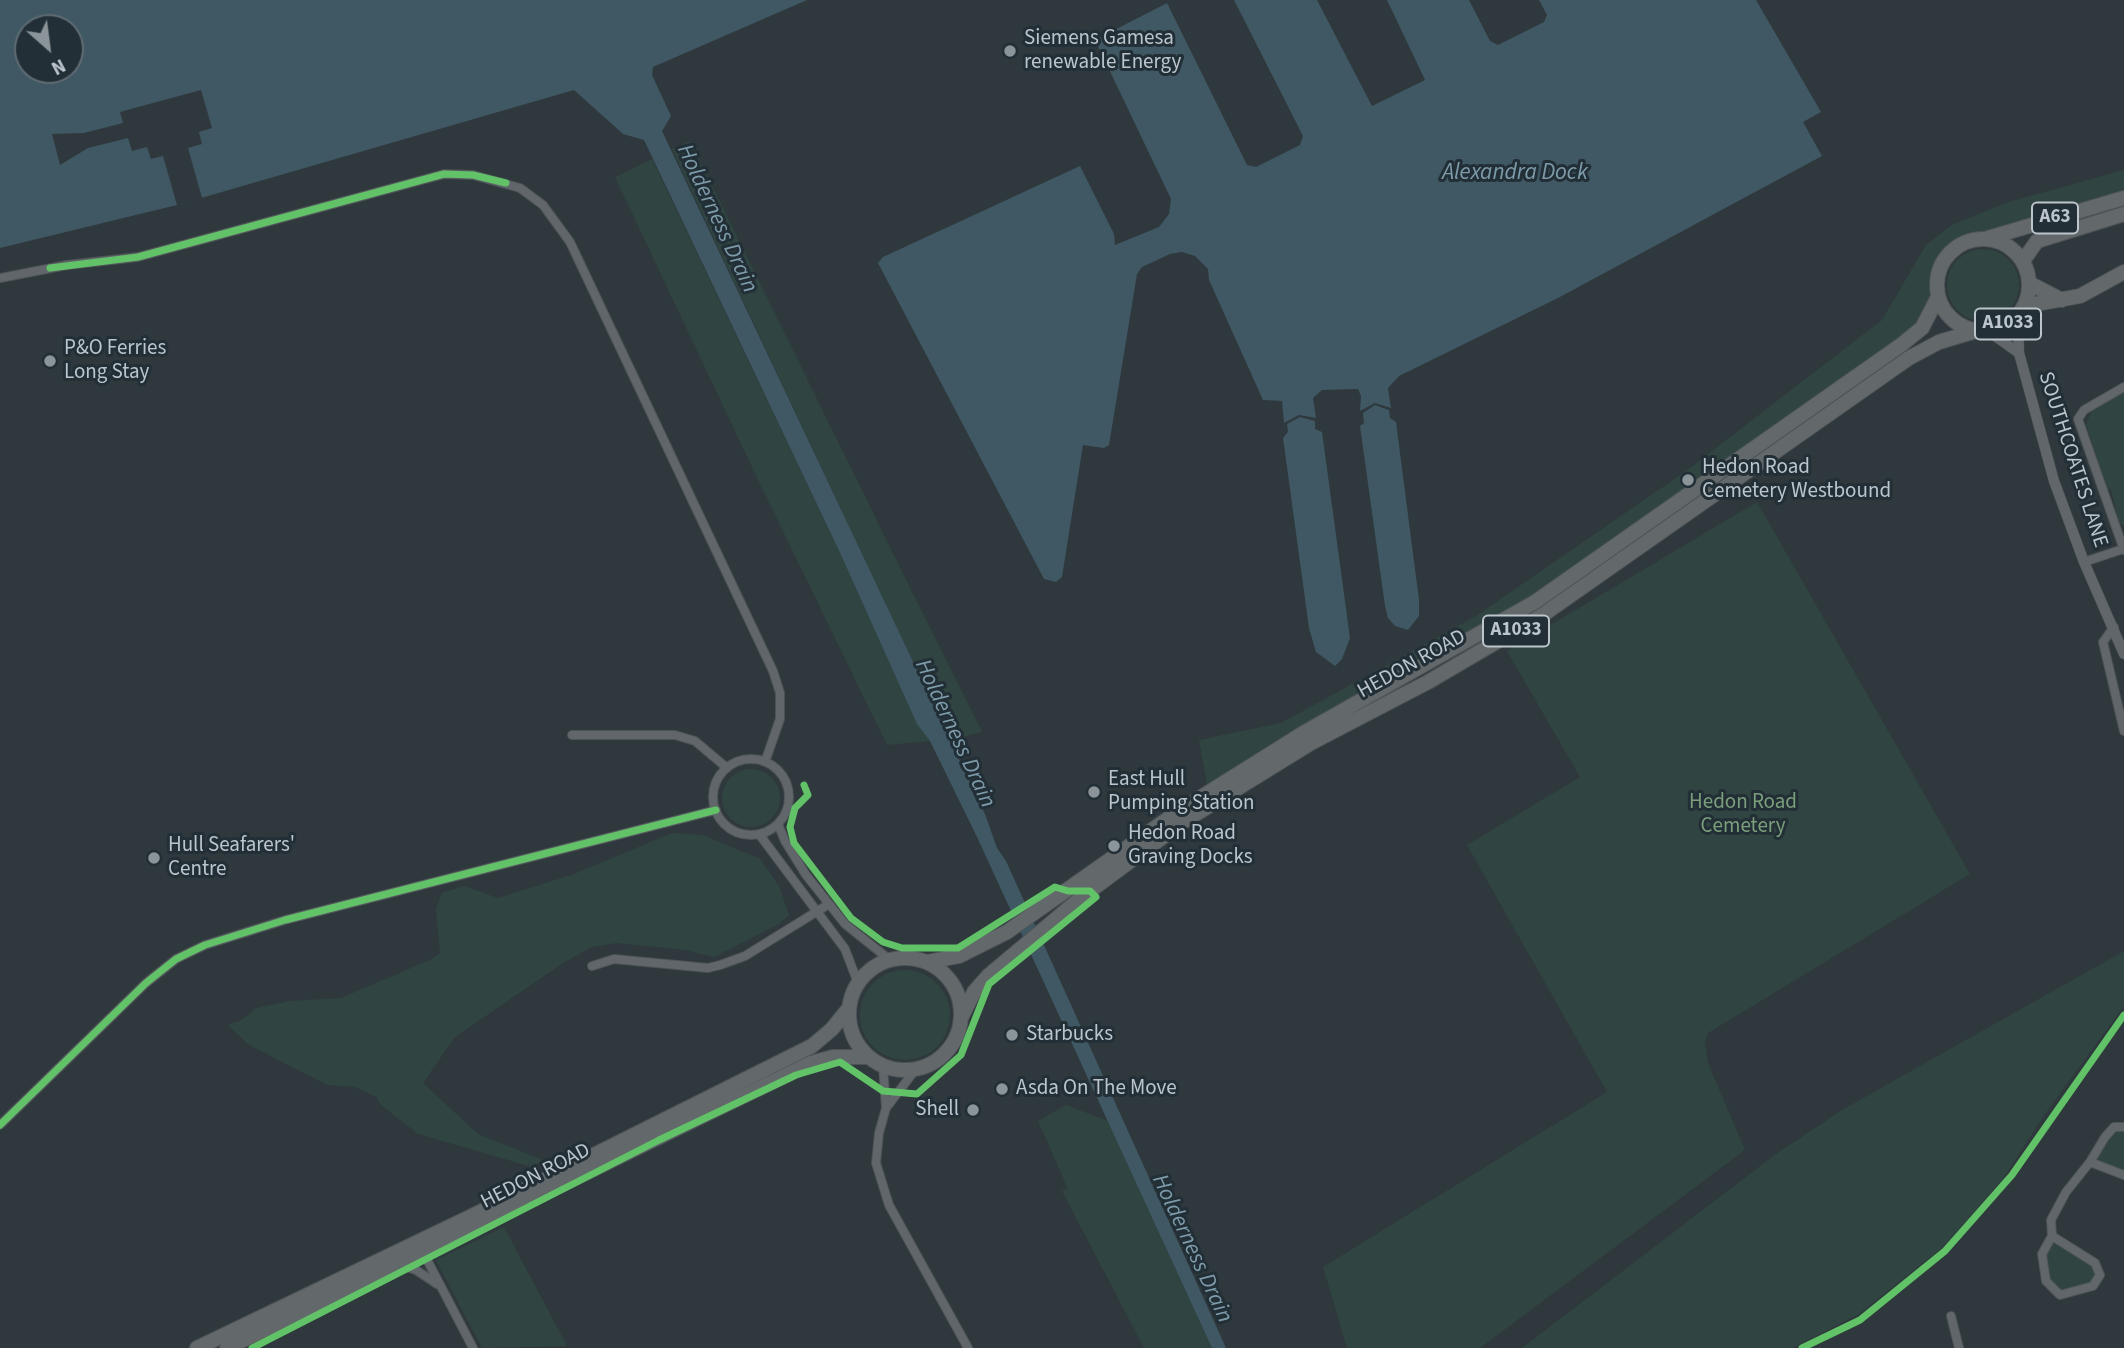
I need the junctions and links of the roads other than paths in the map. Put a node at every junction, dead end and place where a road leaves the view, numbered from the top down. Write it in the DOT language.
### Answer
graph roads {
  1 [pos="2124,198"];
  2 [pos="2124,214"];
  3 [pos="1986,238"];
  4 [pos="2023,261"];
  5 [pos="2124,272"];
  6 [pos="0,278"];
  7 [pos="2029,283"];
  8 [pos="1938,297"];
  9 [pos="2062,300"];
  10 [pos="2021,311"];
  11 [pos="1982,331"];
  12 [pos="2019,353"];
  13 [pos="2124,387"];
  14 [pos="2124,549"];
  15 [pos="2084,562"];
  16 [pos="2114,627"];
  17 [pos="2124,654"];
  18 [pos="2124,731"];
  19 [pos="572,735"];
  20 [pos="765,762"];
  21 [pos="727,768"];
  22 [pos="716,810"];
  23 [pos="778,824"];
  24 [pos="759,834"];
  25 [pos="829,904"];
  26 [pos="819,912"];
  27 [pos="890,960"];
  28 [pos="927,962"];
  29 [pos="592,966"];
  30 [pos="858,982"];
  31 [pos="849,1008"];
  32 [pos="961,1018"];
  33 [pos="866,1057"];
  34 [pos="883,1066"];
  35 [pos="916,1069"];
  36 [pos="887,1108"];
  37 [pos="0,1125"];
  38 [pos="2124,1127"];
  39 [pos="2090,1162"];
  40 [pos="2124,1175"];
  41 [pos="2052,1236"];
  42 [pos="424,1254"];
  43 [pos="400,1265"];
  44 [pos="441,1288"];
  45 [pos="1951,1316"];
  46 [pos="197,1348"];
  47 [pos="227,1348"];
  48 [pos="473,1348"];
  49 [pos="968,1348"];
  50 [pos="1959,1348"];
  1 -- 3 [label="highway, A63"];
  2 -- 4 [label="highway, A63"];
  3 -- 4 [label="highway"];
  3 -- 8 [label="highway, A1033"];
  4 -- 7 [label="highway, A1033"];
  5 -- 9 [label="highway, A1033"];
  6 -- 20 [label="street"];
  7 -- 9 [label="highway, A1033"];
  7 -- 10 [label="highway, A1033"];
  8 -- 11 [label="highway, A1033"];
  8 -- 28 [label="highway, HEDON ROAD / A1033"];
  9 -- 10 [label="highway, A1033"];
  10 -- 11 [label="highway, A1033"];
  10 -- 12 [label="street, SOUTHCOATES LANE"];
  11 -- 12 [label="street, SOUTHCOATES LANE"];
  11 -- 32 [label="highway, HEDON ROAD / A1033"];
  12 -- 15 [label="street, SOUTHCOATES LANE"];
  13 -- 14 [label="street"];
  14 -- 15 [label="street"];
  15 -- 16 [label="street, SOUTHCOATES LANE"];
  16 -- 17 [label="street, SOUTHCOATES LANE"];
  16 -- 18 [label="street"];
  19 -- 21 [label="street"];
  20 -- 21 [label="street"];
  20 -- 23 [label="street"];
  21 -- 22 [label="street"];
  22 -- 24 [label="street"];
  22 -- 37 [label="street"];
  23 -- 24 [label="street"];
  23 -- 25 [label="street"];
  24 -- 26 [label="street"];
  25 -- 26 [label="street"];
  25 -- 27 [label="street"];
  26 -- 29 [label="street"];
  26 -- 30 [label="street"];
  27 -- 28 [label="highway, A1033"];
  27 -- 30 [label="highway"];
  28 -- 32 [label="highway"];
  30 -- 31 [label="highway"];
  31 -- 33 [label="highway"];
  31 -- 46 [label="highway, HEDON ROAD"];
  32 -- 35 [label="highway, A1033"];
  33 -- 34 [label="highway"];
  33 -- 42 [label="highway, HEDON ROAD"];
  34 -- 35 [label="highway"];
  34 -- 36 [label="street"];
  35 -- 36 [label="street"];
  36 -- 49 [label="street"];
  38 -- 39 [label="street"];
  39 -- 40 [label="street"];
  39 -- 41 [label="street"];
  41 -- 41 [label="street"];
  42 -- 43 [label="highway, HEDON ROAD"];
  42 -- 44 [label="street"];
  43 -- 44 [label="street"];
  43 -- 47 [label="highway, HEDON ROAD"];
  44 -- 48 [label="street"];
  45 -- 50 [label="street"];
}
